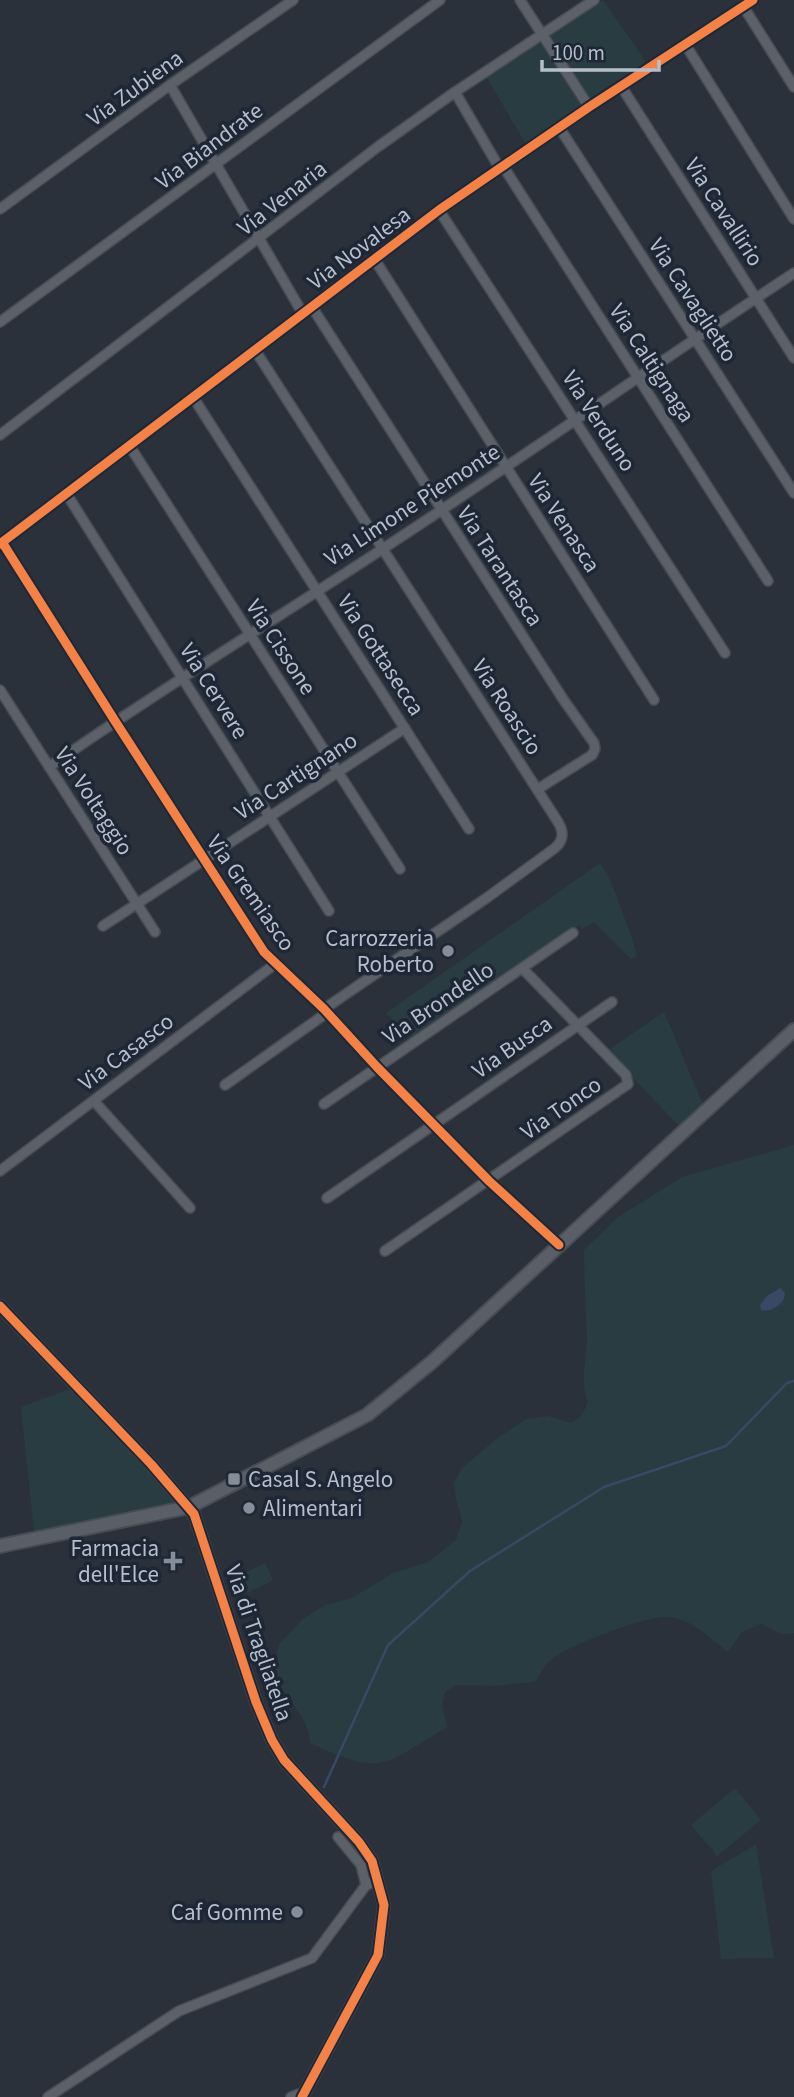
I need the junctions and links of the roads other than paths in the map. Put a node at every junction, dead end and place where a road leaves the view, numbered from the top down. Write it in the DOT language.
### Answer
graph roads {
  1 [pos="293,0"];
  2 [pos="440,0"];
  3 [pos="520,0"];
  4 [pos="594,0"];
  5 [pos="753,0"];
  6 [pos="743,6"];
  7 [pos="542,34"];
  8 [pos="685,44"];
  9 [pos="170,85"];
  10 [pos="621,86"];
  11 [pos="794,87"];
  12 [pos="455,92"];
  13 [pos="589,107"];
  14 [pos="559,127"];
  15 [pos="217,164"];
  16 [pos="501,167"];
  17 [pos="0,209"];
  18 [pos="439,211"];
  19 [pos="794,219"];
  20 [pos="260,239"];
  21 [pos="375,260"];
  22 [pos="794,273"];
  23 [pos="756,298"];
  24 [pos="312,307"];
  25 [pos="303,314"];
  26 [pos="0,322"];
  27 [pos="695,338"];
  28 [pos="254,350"];
  29 [pos="794,358"];
  30 [pos="638,377"];
  31 [pos="193,397"];
  32 [pos="576,421"];
  33 [pos="0,435"];
  34 [pos="129,445"];
  35 [pos="505,467"];
  36 [pos="66,493"];
  37 [pos="794,493"];
  38 [pos="441,509"];
  39 [pos="1,543"];
  40 [pos="382,550"];
  41 [pos="768,581"];
  42 [pos="317,591"];
  43 [pos="249,633"];
  44 [pos="725,653"];
  45 [pos="183,677"];
  46 [pos="0,690"];
  47 [pos="654,699"];
  48 [pos="115,722"];
  49 [pos="405,728"];
  50 [pos="49,767"];
  51 [pos="338,772"];
  52 [pos="538,789"];
  53 [pos="270,815"];
  54 [pos="469,829"];
  55 [pos="203,859"];
  56 [pos="400,869"];
  57 [pos="136,904"];
  58 [pos="329,911"];
  59 [pos="103,926"];
  60 [pos="155,932"];
  61 [pos="573,933"];
  62 [pos="275,964"];
  63 [pos="523,969"];
  64 [pos="612,1002"];
  65 [pos="326,1011"];
  66 [pos="578,1025"];
  67 [pos="794,1030"];
  68 [pos="377,1067"];
  69 [pos="225,1085"];
  70 [pos="94,1101"];
  71 [pos="324,1104"];
  72 [pos="433,1124"];
  73 [pos="0,1171"];
  74 [pos="489,1181"];
  75 [pos="327,1198"];
  76 [pos="190,1208"];
  77 [pos="559,1245"];
  78 [pos="385,1251"];
  79 [pos="0,1306"];
  80 [pos="189,1507"];
  81 [pos="0,1546"];
  82 [pos="338,1837"];
  83 [pos="378,1880"];
  84 [pos="366,1885"];
  85 [pos="303,2094"];
  86 [pos="48,2097"];
  87 [pos="291,2097"];
  1 -- 9 [label="street, Via Zubiena"];
  2 -- 15 [label="street, Via Biandrate"];
  3 -- 7 [label="street"];
  4 -- 7 [label="street, Via Venaria"];
  5 -- 6 [label="street, Via Novalesa"];
  6 -- 8 [label="street, Via Novalesa"];
  6 -- 11 [label="street"];
  7 -- 12 [label="street, Via Venaria"];
  7 -- 13 [label="street"];
  8 -- 10 [label="street, Via Novalesa"];
  8 -- 19 [label="street"];
  9 -- 15 [label="street"];
  9 -- 17 [label="street, Via Zubiena"];
  10 -- 13 [label="street, Via Novalesa"];
  10 -- 23 [label="street, Via Cavallirio"];
  12 -- 16 [label="street, Via Caltignaga"];
  12 -- 20 [label="street, Via Venaria"];
  13 -- 14 [label="street, Via Novalesa"];
  14 -- 16 [label="street, Via Novalesa"];
  14 -- 27 [label="street, Via Cavaglietto"];
  15 -- 20 [label="street"];
  15 -- 26 [label="street, Via Biandrate"];
  16 -- 18 [label="street, Via Novalesa"];
  16 -- 30 [label="street, Via Caltignaga"];
  18 -- 21 [label="street, Via Novalesa"];
  18 -- 32 [label="street, Via Verduno"];
  20 -- 25 [label="street"];
  20 -- 33 [label="street, Via Venaria"];
  21 -- 24 [label="street, Via Novalesa"];
  21 -- 35 [label="street, Via Venasca"];
  22 -- 23 [label="street, Via Limone Piemonte"];
  23 -- 27 [label="street, Via Limone Piemonte"];
  23 -- 29 [label="street, Via Cavallirio"];
  24 -- 25 [label="street, Via Novalesa"];
  24 -- 38 [label="street, Via Tarantasca"];
  25 -- 28 [label="street, Via Novalesa"];
  27 -- 30 [label="street, Via Limone Piemonte"];
  27 -- 37 [label="street, Via Cavaglietto"];
  28 -- 31 [label="street, Via Novalesa"];
  28 -- 40 [label="street, Via Roascio"];
  30 -- 32 [label="street, Via Limone Piemonte"];
  30 -- 41 [label="street, Via Caltignaga"];
  31 -- 34 [label="street, Via Novalesa"];
  31 -- 42 [label="street, Via Gottasecca"];
  32 -- 35 [label="street, Via Limone Piemonte"];
  32 -- 44 [label="street, Via Verduno"];
  34 -- 36 [label="street, Via Novalesa"];
  34 -- 43 [label="street, Via Cissone"];
  35 -- 38 [label="street, Via Limone Piemonte"];
  35 -- 47 [label="street, Via Venasca"];
  36 -- 39 [label="street, Via Novalesa"];
  36 -- 45 [label="street, Via Cervere"];
  38 -- 40 [label="street, Via Limone Piemonte"];
  38 -- 52 [label="street, Via Tarantasca"];
  39 -- 48 [label="street, Via Gremiasco"];
  40 -- 42 [label="street, Via Limone Piemonte"];
  40 -- 52 [label="street, Via Roascio"];
  42 -- 43 [label="street, Via Limone Piemonte"];
  42 -- 49 [label="street, Via Gottasecca"];
  43 -- 45 [label="street, Via Limone Piemonte"];
  43 -- 51 [label="street, Via Cissone"];
  45 -- 48 [label="street, Via Limone Piemonte"];
  45 -- 53 [label="street, Via Cervere"];
  46 -- 50 [label="street, Via Voltaggio"];
  48 -- 50 [label="street, Via Limone Piemonte"];
  48 -- 55 [label="street, Via Gremiasco"];
  49 -- 51 [label="street, Via Cartignano"];
  49 -- 54 [label="street, Via Gottasecca"];
  50 -- 57 [label="street, Via Voltaggio"];
  51 -- 53 [label="street, Via Cartignano"];
  51 -- 56 [label="street, Via Cissone"];
  52 -- 65 [label="street, Via Roascio"];
  53 -- 55 [label="street, Via Cartignano"];
  53 -- 58 [label="street, Via Cervere"];
  55 -- 57 [label="street, Via Cartignano"];
  55 -- 62 [label="street, Via Gremiasco"];
  57 -- 59 [label="street, Via Cartignano"];
  57 -- 60 [label="street, Via Voltaggio"];
  61 -- 63 [label="street, Via Brondello"];
  62 -- 65 [label="street, Via Gremiasco"];
  62 -- 70 [label="street, Via Casasco"];
  63 -- 66 [label="street, Via Tonco"];
  63 -- 68 [label="street, Via Brondello"];
  64 -- 66 [label="street, Via Busca"];
  65 -- 68 [label="street, Via Gremiasco"];
  65 -- 69 [label="street, Via Roascio"];
  66 -- 72 [label="street, Via Busca"];
  66 -- 74 [label="street, Via Tonco"];
  67 -- 77 [label="main road"];
  68 -- 71 [label="street, Via Brondello"];
  68 -- 72 [label="street, Via Gremiasco"];
  70 -- 73 [label="street, Via Casasco"];
  70 -- 76 [label="street"];
  72 -- 74 [label="street, Via Gremiasco"];
  72 -- 75 [label="street, Via Busca"];
  74 -- 77 [label="street, Via Gremiasco"];
  74 -- 78 [label="street"];
  77 -- 80 [label="main road"];
  79 -- 80 [label="street, Via di Tragliatella"];
  80 -- 81 [label="main road"];
  80 -- 83 [label="street, Via di Tragliatella"];
  82 -- 84 [label="street"];
  83 -- 84 [label="street"];
  83 -- 85 [label="street, Via di Tragliatella"];
  84 -- 86 [label="street"];
  85 -- 87 [label="street"];
}
